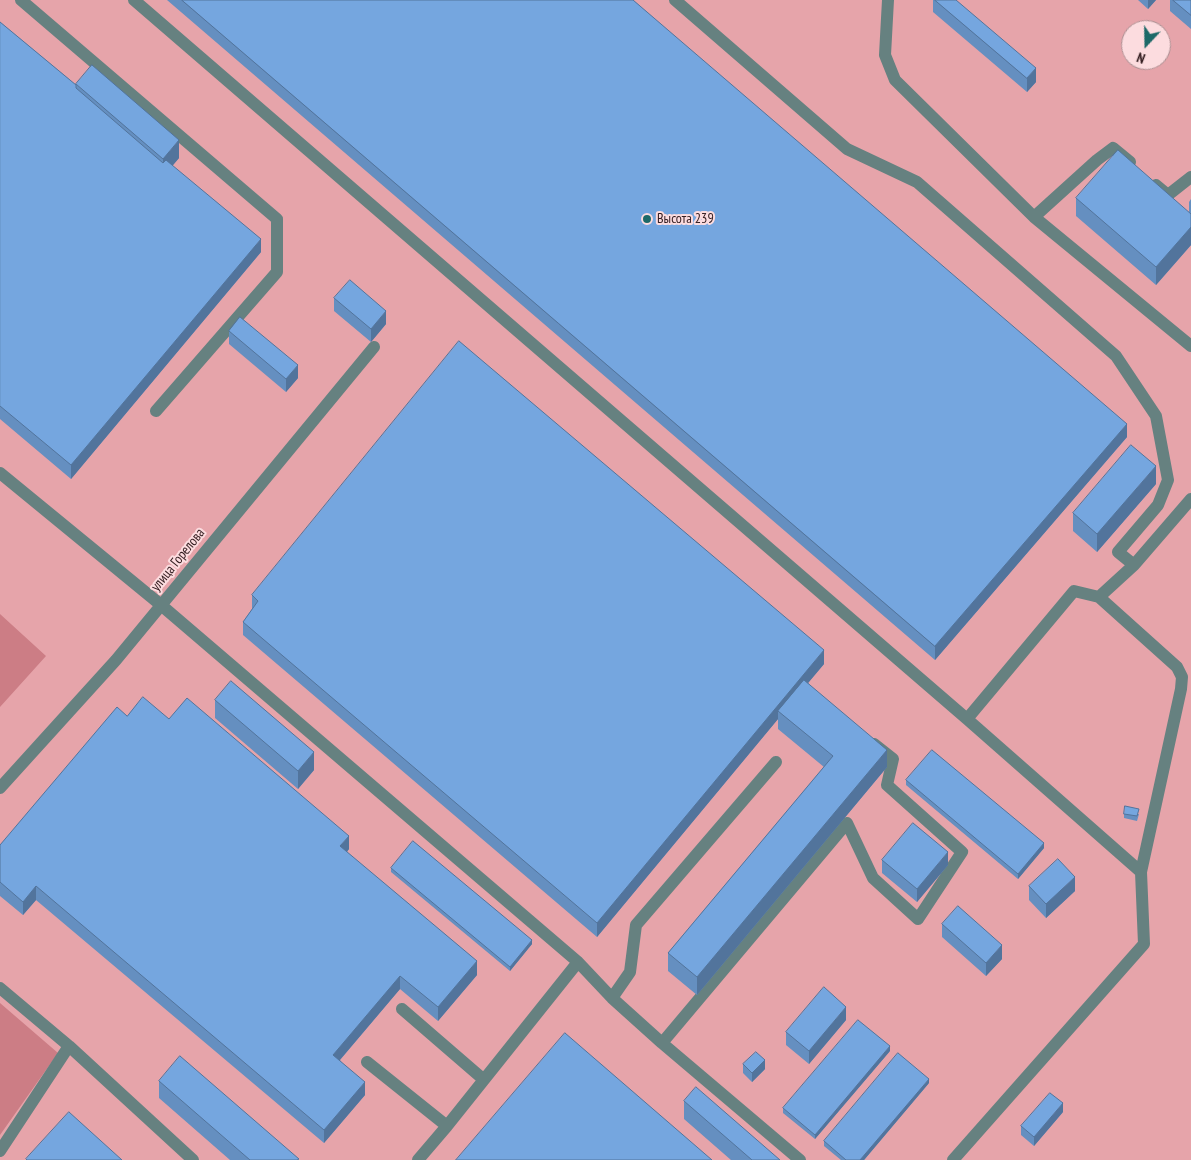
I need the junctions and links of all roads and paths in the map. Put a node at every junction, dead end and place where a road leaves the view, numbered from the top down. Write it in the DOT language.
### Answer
graph roads {
  1 [pos="21,0"];
  2 [pos="134,0"];
  3 [pos="674,0"];
  4 [pos="888,0"];
  5 [pos="1191,177"];
  6 [pos="1034,217"];
  7 [pos="1191,346"];
  8 [pos="374,347"];
  9 [pos="156,411"];
  10 [pos="0,473"];
  11 [pos="1191,499"];
  12 [pos="1134,565"];
  13 [pos="1099,597"];
  14 [pos="161,605"];
  15 [pos="966,719"];
  16 [pos="863,735"];
  17 [pos="776,762"];
  18 [pos="0,788"];
  19 [pos="1140,872"];
  20 [pos="578,962"];
  21 [pos="0,988"];
  22 [pos="612,998"];
  23 [pos="402,1009"];
  24 [pos="662,1043"];
  25 [pos="69,1046"];
  26 [pos="367,1062"];
  27 [pos="483,1079"];
  28 [pos="447,1126"];
  29 [pos="0,1151"];
  30 [pos="193,1160"];
  31 [pos="418,1160"];
  32 [pos="800,1160"];
  33 [pos="953,1160"];
  1 -- 9 [label="street"];
  2 -- 15 [label="street"];
  3 -- 12 [label="street"];
  4 -- 6 [label="street"];
  5 -- 6 [label="street"];
  6 -- 7 [label="street"];
  8 -- 14 [label="street, улица Горелова"];
  10 -- 14 [label="street"];
  11 -- 12 [label="street"];
  12 -- 13 [label="street"];
  13 -- 15 [label="street"];
  13 -- 19 [label="street"];
  14 -- 18 [label="street, улица Горелова"];
  14 -- 20 [label="street"];
  15 -- 19 [label="street"];
  16 -- 24 [label="street"];
  17 -- 22 [label="street"];
  19 -- 33 [label="street"];
  20 -- 22 [label="street"];
  20 -- 27 [label="street"];
  21 -- 25 [label="street"];
  22 -- 24 [label="street"];
  23 -- 27 [label="street"];
  24 -- 32 [label="street"];
  25 -- 29 [label="street"];
  25 -- 30 [label="street"];
  26 -- 28 [label="street"];
  27 -- 28 [label="street"];
  28 -- 31 [label="street"];
}
